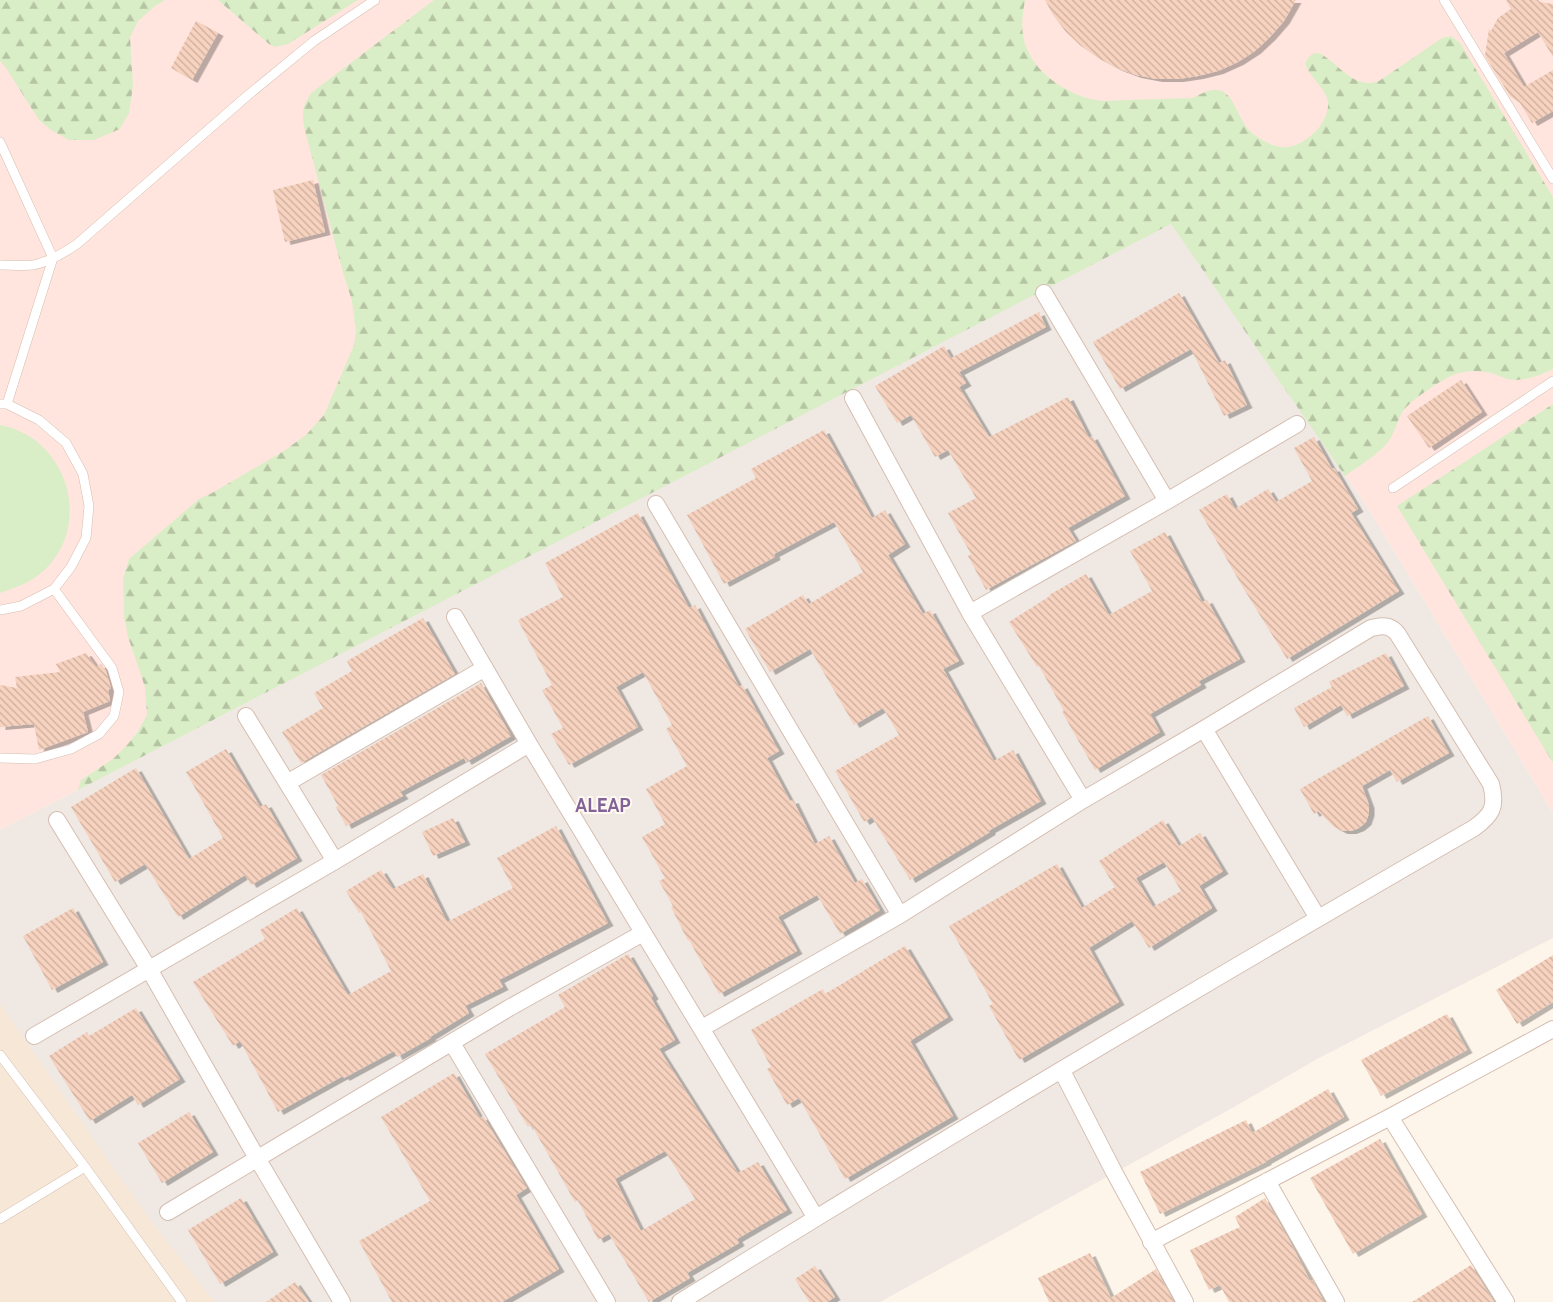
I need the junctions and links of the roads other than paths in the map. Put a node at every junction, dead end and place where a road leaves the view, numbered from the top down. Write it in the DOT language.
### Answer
graph roads {
  1 [pos="375,0"];
  2 [pos="1444,0"];
  3 [pos="0,142"];
  4 [pos="1553,179"];
  5 [pos="53,258"];
  6 [pos="0,266"];
  7 [pos="1044,293"];
  8 [pos="1553,381"];
  9 [pos="853,398"];
  10 [pos="3,404"];
  11 [pos="1297,424"];
  12 [pos="1393,488"];
  13 [pos="1167,501"];
  14 [pos="656,504"];
  15 [pos="54,589"];
  16 [pos="0,610"];
  17 [pos="970,613"];
  18 [pos="455,616"];
  19 [pos="485,668"];
  20 [pos="246,716"];
  21 [pos="1204,729"];
  22 [pos="529,744"];
  23 [pos="0,758"];
  24 [pos="287,783"];
  25 [pos="1083,800"];
  26 [pos="57,820"];
  27 [pos="335,861"];
  28 [pos="900,915"];
  29 [pos="1318,918"];
  30 [pos="643,933"];
  31 [pos="149,969"];
  32 [pos="702,1028"];
  33 [pos="1553,1029"];
  34 [pos="34,1036"];
  35 [pos="452,1043"];
  36 [pos="0,1054"];
  37 [pos="1062,1071"];
  38 [pos="1390,1117"];
  39 [pos="257,1158"];
  40 [pos="85,1167"];
  41 [pos="1267,1181"];
  42 [pos="168,1212"];
  43 [pos="816,1218"];
  44 [pos="0,1219"];
  45 [pos="1151,1242"];
  46 [pos="182,1302"];
  47 [pos="342,1302"];
  48 [pos="607,1302"];
  49 [pos="680,1302"];
  50 [pos="1185,1302"];
  51 [pos="1336,1302"];
  52 [pos="1506,1302"];
  1 -- 5 [label="lane"];
  2 -- 4 [label="lane"];
  3 -- 5 [label="lane"];
  5 -- 6 [label="lane"];
  5 -- 10 [label="lane"];
  7 -- 13 [label="street"];
  8 -- 12 [label="lane"];
  9 -- 17 [label="street"];
  10 -- 15 [label="lane"];
  11 -- 13 [label="street"];
  13 -- 17 [label="street"];
  14 -- 28 [label="street"];
  15 -- 16 [label="lane"];
  15 -- 23 [label="lane"];
  17 -- 25 [label="street"];
  18 -- 19 [label="street"];
  19 -- 22 [label="street"];
  19 -- 24 [label="street"];
  20 -- 24 [label="street"];
  21 -- 25 [label="street"];
  21 -- 29 [label="street"];
  21 -- 29 [label="street"];
  22 -- 27 [label="street"];
  22 -- 30 [label="street"];
  24 -- 27 [label="street"];
  25 -- 28 [label="street"];
  26 -- 31 [label="street"];
  27 -- 31 [label="street"];
  28 -- 32 [label="street"];
  29 -- 37 [label="street"];
  30 -- 32 [label="street"];
  30 -- 35 [label="street"];
  31 -- 34 [label="street"];
  31 -- 39 [label="street"];
  32 -- 43 [label="street"];
  33 -- 38 [label="street"];
  35 -- 39 [label="street"];
  35 -- 48 [label="street"];
  36 -- 40 [label="lane"];
  37 -- 43 [label="street"];
  37 -- 45 [label="street"];
  38 -- 41 [label="street"];
  38 -- 52 [label="street"];
  39 -- 42 [label="street"];
  39 -- 47 [label="street"];
  40 -- 44 [label="lane"];
  40 -- 46 [label="lane"];
  41 -- 45 [label="street"];
  41 -- 51 [label="street"];
  43 -- 49 [label="street"];
  45 -- 50 [label="street"];
}
